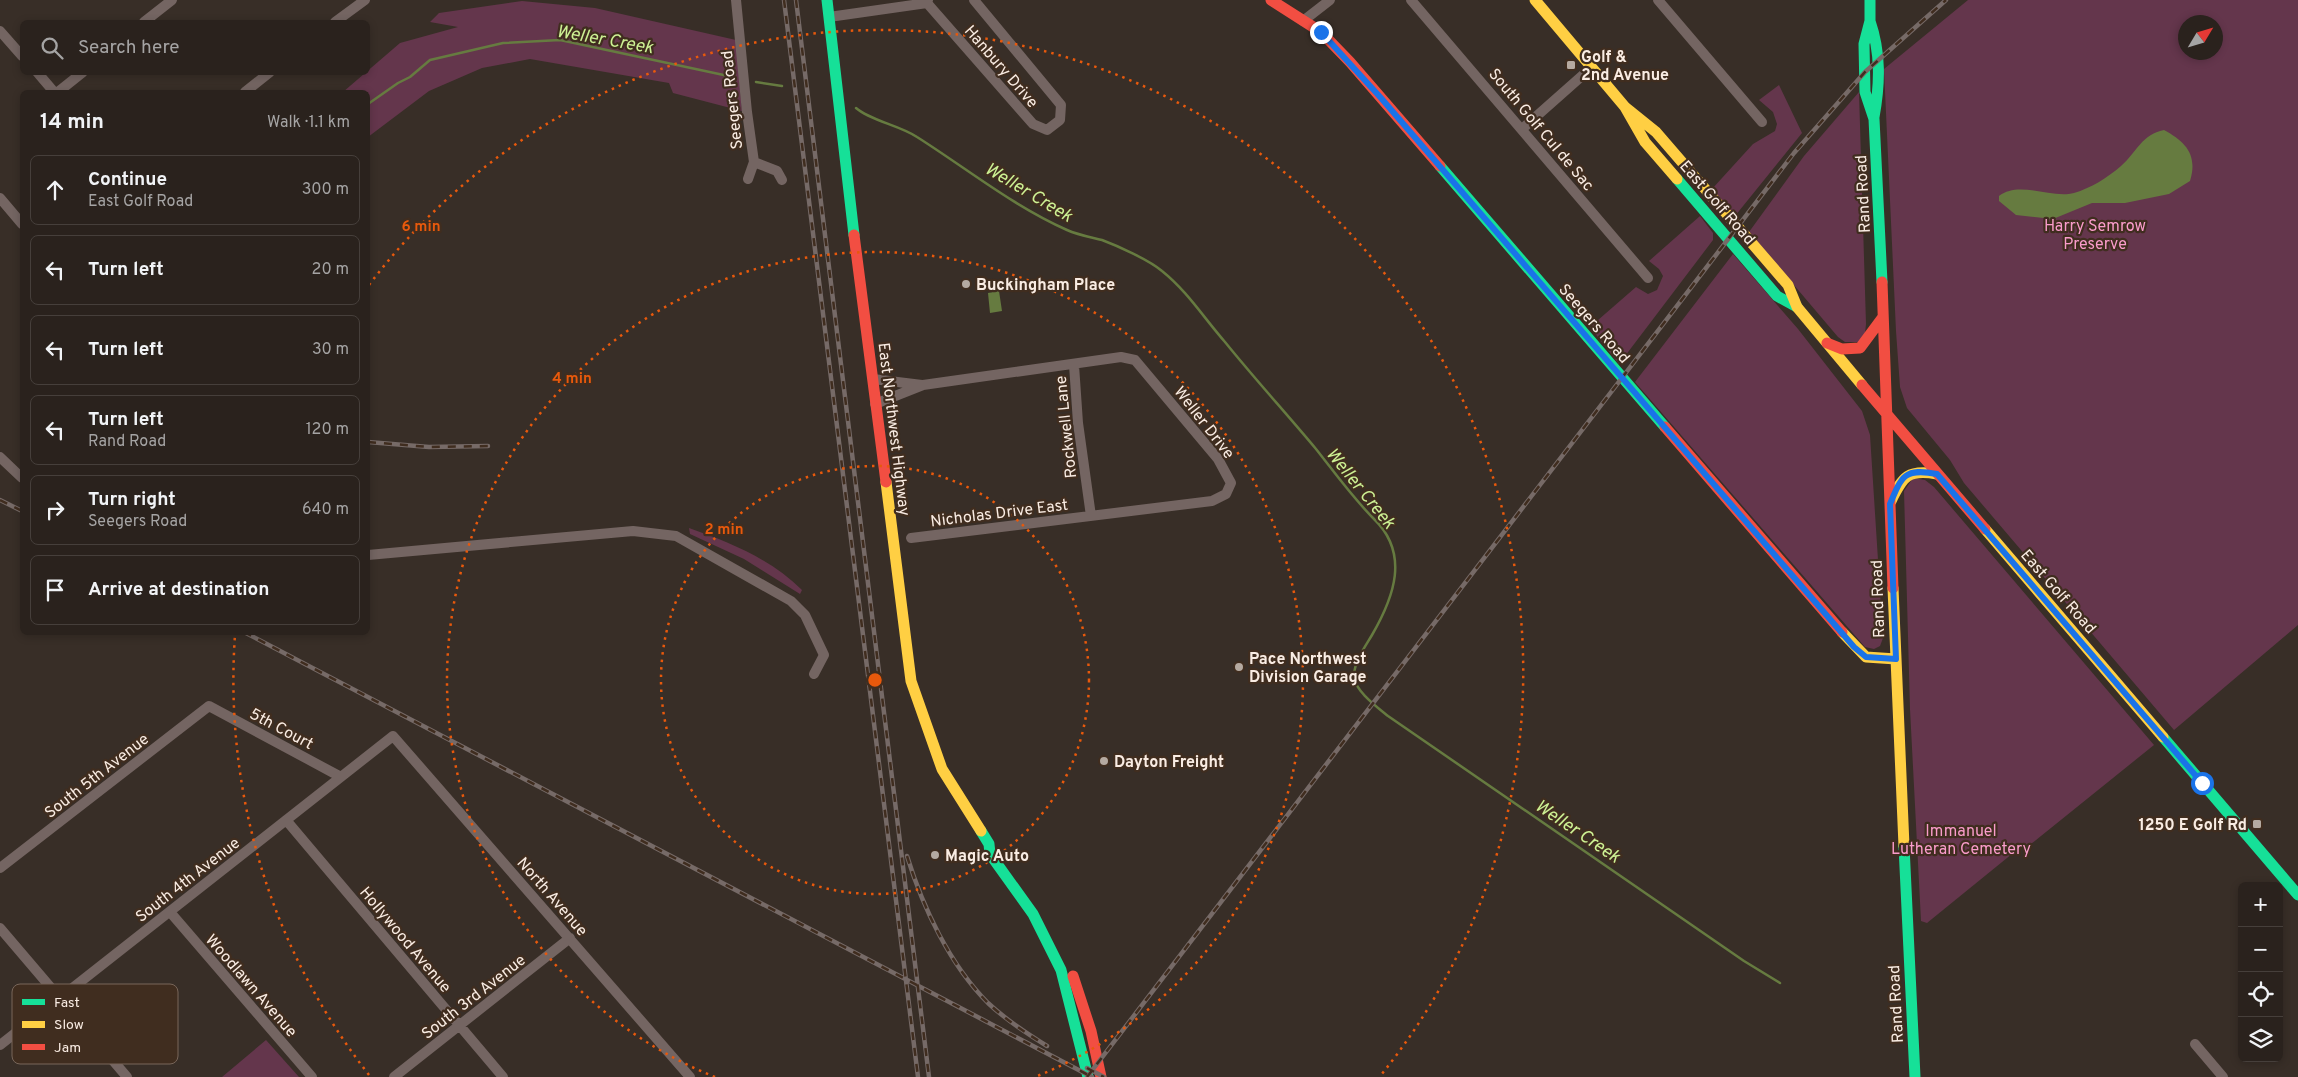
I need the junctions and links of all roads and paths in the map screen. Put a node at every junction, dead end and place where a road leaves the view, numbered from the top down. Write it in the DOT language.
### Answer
graph roads {
  1 [pos="172,0"];
  2 [pos="365,0"];
  3 [pos="736,0"];
  4 [pos="827,0"];
  5 [pos="974,0"];
  6 [pos="1271,0"];
  7 [pos="1330,0"];
  8 [pos="1412,0"];
  9 [pos="1535,0"];
  10 [pos="1658,0"];
  11 [pos="927,1"];
  12 [pos="1870,4"];
  13 [pos="829,17"];
  14 [pos="147,20"];
  15 [pos="339,20"];
  16 [pos="1303,21"];
  17 [pos="0,31"];
  18 [pos="20,54"];
  19 [pos="1592,68"];
  20 [pos="40,75"];
  21 [pos="79,75"];
  22 [pos="266,75"];
  23 [pos="52,90"];
  24 [pos="60,90"];
  25 [pos="247,90"];
  26 [pos="1762,122"];
  27 [pos="1522,128"];
  28 [pos="754,162"];
  29 [pos="748,179"];
  30 [pos="782,180"];
  31 [pos="0,198"];
  32 [pos="20,222"];
  33 [pos="1648,278"];
  34 [pos="1883,317"];
  35 [pos="1827,344"];
  36 [pos="1074,365"];
  37 [pos="873,379"];
  38 [pos="923,385"];
  39 [pos="875,404"];
  40 [pos="1886,414"];
  41 [pos="0,457"];
  42 [pos="1937,474"];
  43 [pos="20,476"];
  44 [pos="1890,504"];
  45 [pos="1091,516"];
  46 [pos="911,538"];
  47 [pos="370,555"];
  48 [pos="1896,659"];
  49 [pos="814,674"];
  50 [pos="209,706"];
  51 [pos="393,736"];
  52 [pos="341,777"];
  53 [pos="286,820"];
  54 [pos="988,844"];
  55 [pos="0,868"];
  56 [pos="2298,895"];
  57 [pos="170,912"];
  58 [pos="0,928"];
  59 [pos="570,938"];
  60 [pos="48,984"];
  61 [pos="78,984"];
  62 [pos="459,1026"];
  63 [pos="12,1036"];
  64 [pos="2196,1044"];
  65 [pos="0,1045"];
  66 [pos="116,1064"];
  67 [pos="127,1077"];
  68 [pos="312,1077"];
  69 [pos="394,1077"];
  70 [pos="503,1077"];
  71 [pos="690,1077"];
  72 [pos="1088,1077"];
  73 [pos="1101,1077"];
  74 [pos="1915,1077"];
  75 [pos="2223,1077"];
  1 -- 14 [label="street"];
  2 -- 15 [label="street"];
  3 -- 28 [label="street, Seegers Road"];
  4 -- 13 [label="main road, East Northwest Highway"];
  5 -- 11 [label="street, Hanbury Drive"];
  6 -- 16 [label="main road, Seegers Road"];
  7 -- 16 [label="street"];
  8 -- 27 [label="street, South Golf Cul de Sac"];
  9 -- 19 [label="main road, East Golf Road"];
  10 -- 26 [label="street"];
  11 -- 13 [label="street, Hanbury Drive"];
  12 -- 34 [label="main road, Rand Road"];
  13 -- 37 [label="main road, East Northwest Highway"];
  16 -- 48 [label="main road, Seegers Road"];
  17 -- 18 [label="street"];
  19 -- 27 [label="street"];
  19 -- 35 [label="main road, East Golf Road"];
  20 -- 23 [label="street"];
  21 -- 24 [label="street"];
  22 -- 25 [label="street"];
  27 -- 33 [label="street, South Golf Cul de Sac"];
  28 -- 29 [label="street"];
  28 -- 30 [label="street, Seegers Road"];
  31 -- 32 [label="street"];
  34 -- 35 [label="main road"];
  34 -- 40 [label="main road, Rand Road"];
  35 -- 40 [label="main road, East Golf Road"];
  36 -- 38 [label="street"];
  36 -- 45 [label="street, Rockwell Lane"];
  36 -- 45 [label="street, Weller Drive"];
  37 -- 38 [label="street"];
  37 -- 39 [label="main road, East Northwest Highway"];
  38 -- 39 [label="street"];
  39 -- 54 [label="main road, East Northwest Highway"];
  40 -- 42 [label="main road, East Golf Road"];
  40 -- 44 [label="main road, Rand Road"];
  41 -- 43 [label="street"];
  42 -- 44 [label="main road"];
  42 -- 56 [label="main road, East Golf Road"];
  44 -- 48 [label="main road, Rand Road"];
  45 -- 46 [label="street, Nicholas Drive East"];
  47 -- 49 [label="street"];
  48 -- 74 [label="main road, Rand Road"];
  50 -- 52 [label="street, 5th Court"];
  50 -- 55 [label="street, South 5th Avenue"];
  51 -- 52 [label="street, South 4th Avenue"];
  51 -- 59 [label="street, North Avenue"];
  52 -- 53 [label="street, South 4th Avenue"];
  53 -- 57 [label="street, South 4th Avenue"];
  53 -- 62 [label="street, Hollywood Avenue"];
  54 -- 72 [label="main road, East Northwest Highway"];
  54 -- 73 [label="main road, East Northwest Highway"];
  57 -- 61 [label="street, South 4th Avenue"];
  57 -- 68 [label="street, Woodlawn Avenue"];
  58 -- 60 [label="street"];
  59 -- 62 [label="street, South 3rd Avenue"];
  59 -- 71 [label="street, North Avenue"];
  62 -- 69 [label="street, South 3rd Avenue"];
  62 -- 70 [label="street, Hollywood Avenue"];
  63 -- 65 [label="street, South 4th Avenue"];
  64 -- 75 [label="street"];
  66 -- 67 [label="street"];
}
